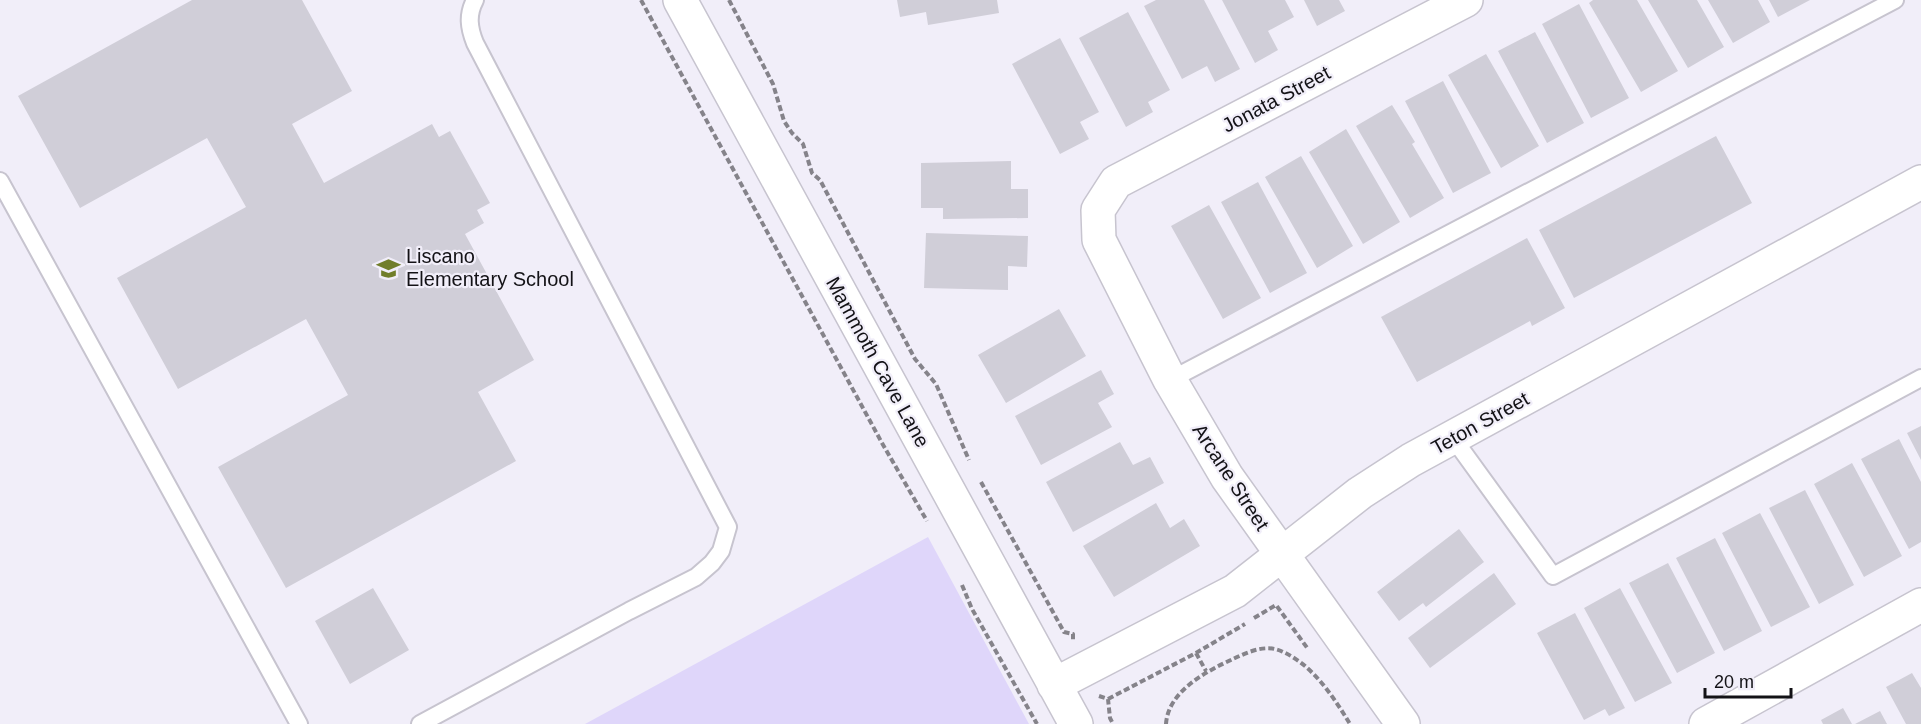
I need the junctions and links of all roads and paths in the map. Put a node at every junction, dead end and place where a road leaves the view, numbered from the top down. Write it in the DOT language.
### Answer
graph roads {
  1 [pos="475,0"];
  2 [pos="641,0"];
  3 [pos="680,0"];
  4 [pos="729,0"];
  5 [pos="1466,0"];
  6 [pos="1895,0"];
  7 [pos="0,181"];
  8 [pos="1921,182"];
  9 [pos="1098,210"];
  10 [pos="1921,378"];
  11 [pos="1170,380"];
  12 [pos="1453,438"];
  13 [pos="971,464"];
  14 [pos="980,480"];
  15 [pos="930,526"];
  16 [pos="1282,555"];
  17 [pos="958,576"];
  18 [pos="1921,605"];
  19 [pos="1310,651"];
  20 [pos="1196,653"];
  21 [pos="1084,670"];
  22 [pos="1206,671"];
  23 [pos="1054,685"];
  24 [pos="1108,699"];
  25 [pos="299,724"];
  26 [pos="420,724"];
  27 [pos="1037,724"];
  28 [pos="1076,724"];
  29 [pos="1113,724"];
  30 [pos="1166,724"];
  31 [pos="1350,724"];
  32 [pos="1402,724"];
  33 [pos="1706,724"];
  1 -- 26 [label="lane"];
  2 -- 15 [label="path"];
  3 -- 23 [label="street, Mammoth Cave Lane"];
  4 -- 13 [label="path"];
  5 -- 9 [label="street, Jonata Street"];
  6 -- 11 [label="lane"];
  7 -- 25 [label="lane"];
  8 -- 12 [label="street, Teton Street"];
  9 -- 11 [label="street, Arcane Street"];
  10 -- 12 [label="lane"];
  11 -- 16 [label="street, Arcane Street"];
  12 -- 16 [label="street, Teton Street"];
  14 -- 21 [label="path"];
  16 -- 21 [label="street, Teton Street"];
  16 -- 32 [label="street, Arcane Street"];
  17 -- 27 [label="path"];
  18 -- 33 [label="street"];
  19 -- 20 [label="path"];
  20 -- 22 [label="path"];
  20 -- 24 [label="path"];
  21 -- 23 [label="street, Teton Street"];
  21 -- 24 [label="path"];
  22 -- 30 [label="path"];
  22 -- 31 [label="path"];
  23 -- 28 [label="street, Mammoth Cave Lane"];
  24 -- 29 [label="path"];
}
